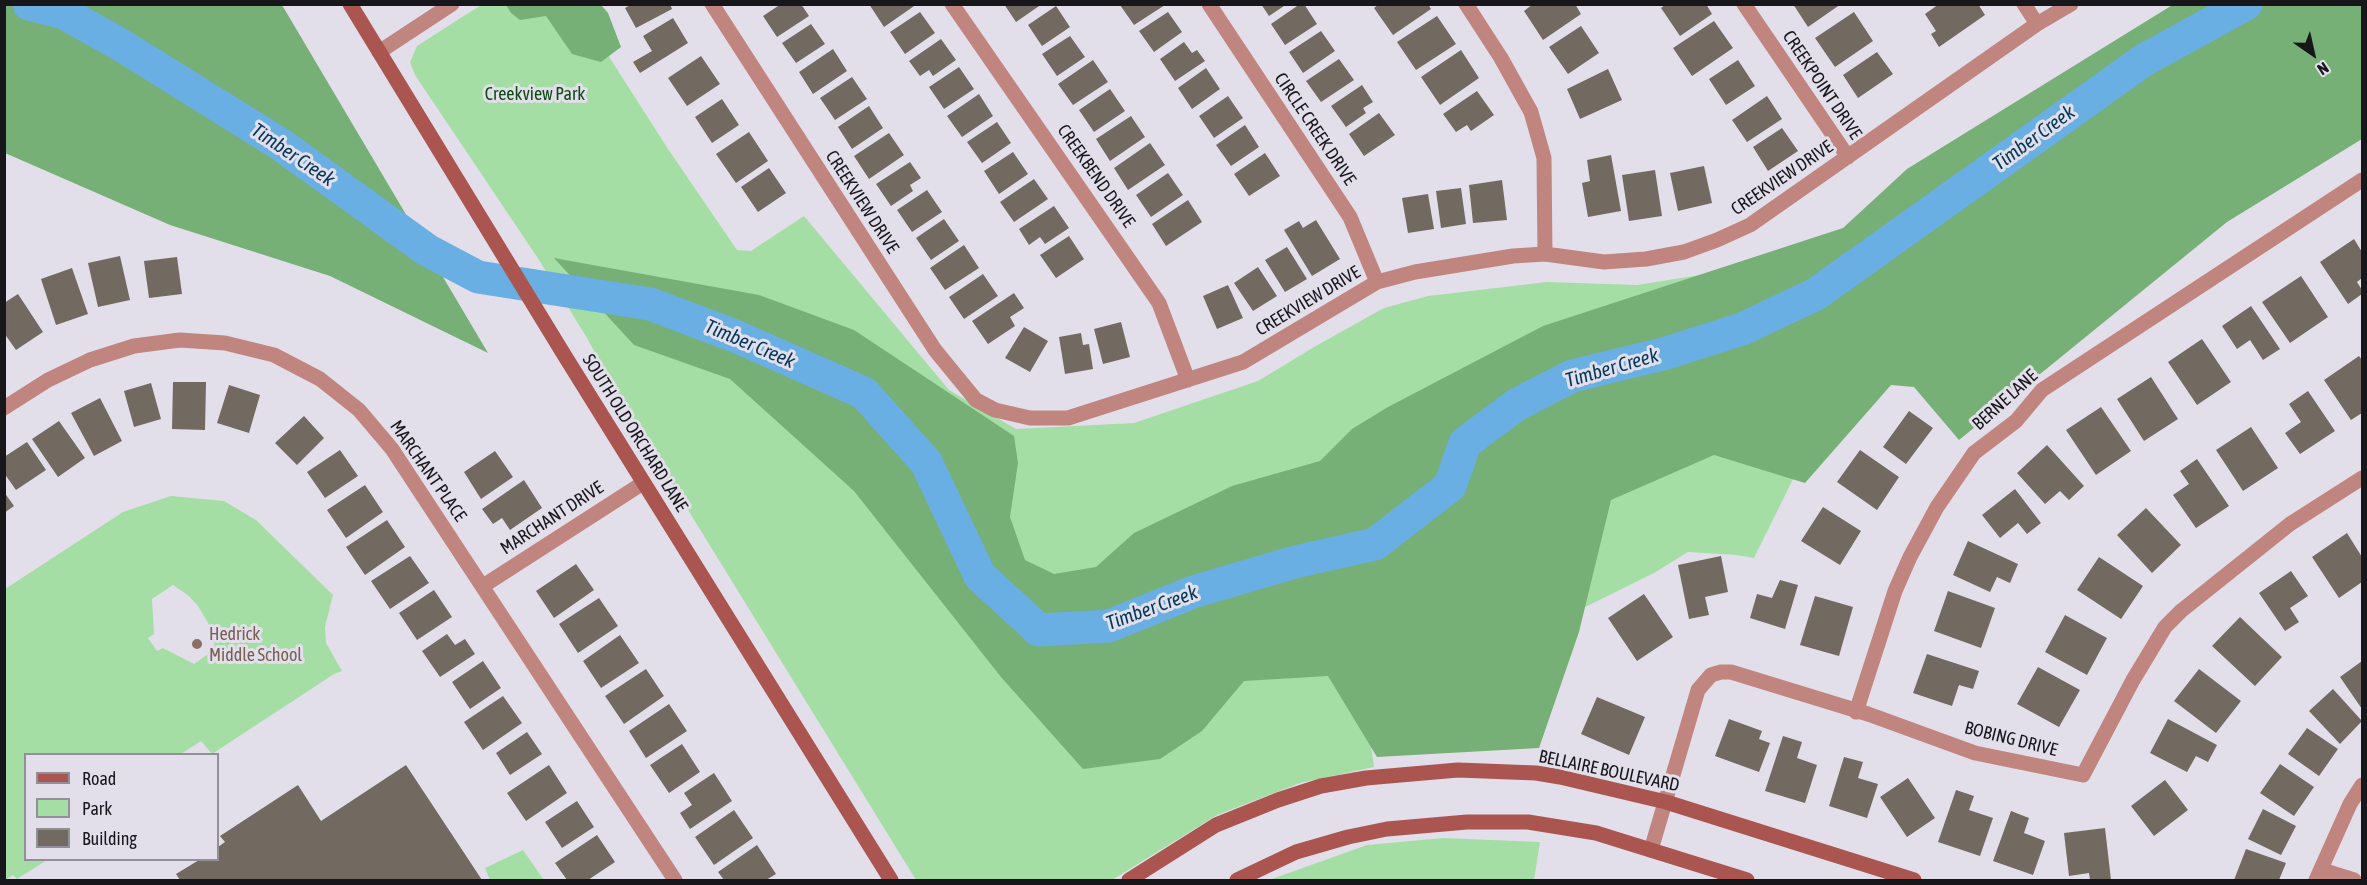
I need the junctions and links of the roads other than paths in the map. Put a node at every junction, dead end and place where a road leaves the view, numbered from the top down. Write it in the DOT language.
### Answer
graph roads {
  1 [pos="350,4"];
  2 [pos="452,4"];
  3 [pos="712,4"];
  4 [pos="952,4"];
  5 [pos="1209,4"];
  6 [pos="1466,4"];
  7 [pos="1744,4"];
  8 [pos="2024,4"];
  9 [pos="2072,4"];
  10 [pos="2037,24"];
  11 [pos="379,52"];
  12 [pos="1848,157"];
  13 [pos="2362,180"];
  14 [pos="1545,254"];
  15 [pos="1377,282"];
  16 [pos="1188,380"];
  17 [pos="4,408"];
  18 [pos="2362,478"];
  19 [pos="643,483"];
  20 [pos="483,586"];
  21 [pos="1856,712"];
  22 [pos="2362,785"];
  23 [pos="1666,802"];
  24 [pos="1651,850"];
  25 [pos="2319,875"];
  26 [pos="675,880"];
  27 [pos="891,880"];
  28 [pos="1129,880"];
  29 [pos="1237,880"];
  30 [pos="1747,880"];
  31 [pos="1914,880"];
  32 [pos="2354,880"];
  1 -- 11 [label="main road, SOUTH OLD ORCHARD LANE"];
  2 -- 11 [label="street"];
  3 -- 16 [label="street, CREEKVIEW DRIVE"];
  4 -- 16 [label="street, CREEKBEND DRIVE"];
  5 -- 15 [label="street, CIRCLE CREEK DRIVE"];
  6 -- 14 [label="street"];
  7 -- 12 [label="street, CREEKPOINT DRIVE"];
  8 -- 10 [label="street"];
  9 -- 10 [label="street, CREEKVIEW DRIVE"];
  10 -- 12 [label="street, CREEKVIEW DRIVE"];
  11 -- 19 [label="main road, SOUTH OLD ORCHARD LANE"];
  12 -- 14 [label="street, CREEKVIEW DRIVE"];
  13 -- 21 [label="street, BERNE LANE"];
  14 -- 15 [label="street, CREEKVIEW DRIVE"];
  15 -- 16 [label="street, CREEKVIEW DRIVE"];
  17 -- 20 [label="street, MARCHANT PLACE"];
  18 -- 21 [label="street, BOBING DRIVE"];
  19 -- 20 [label="street, MARCHANT DRIVE"];
  19 -- 27 [label="main road, SOUTH OLD ORCHARD LANE"];
  20 -- 26 [label="street, MARCHANT PLACE"];
  21 -- 23 [label="street, BOBING DRIVE"];
  22 -- 25 [label="street"];
  23 -- 24 [label="street, BOBING DRIVE"];
  23 -- 28 [label="main road, BELLAIRE BOULEVARD"];
  23 -- 31 [label="main road, BELLAIRE BOULEVARD"];
  24 -- 29 [label="main road"];
  24 -- 30 [label="main road"];
  25 -- 32 [label="street"];
}
